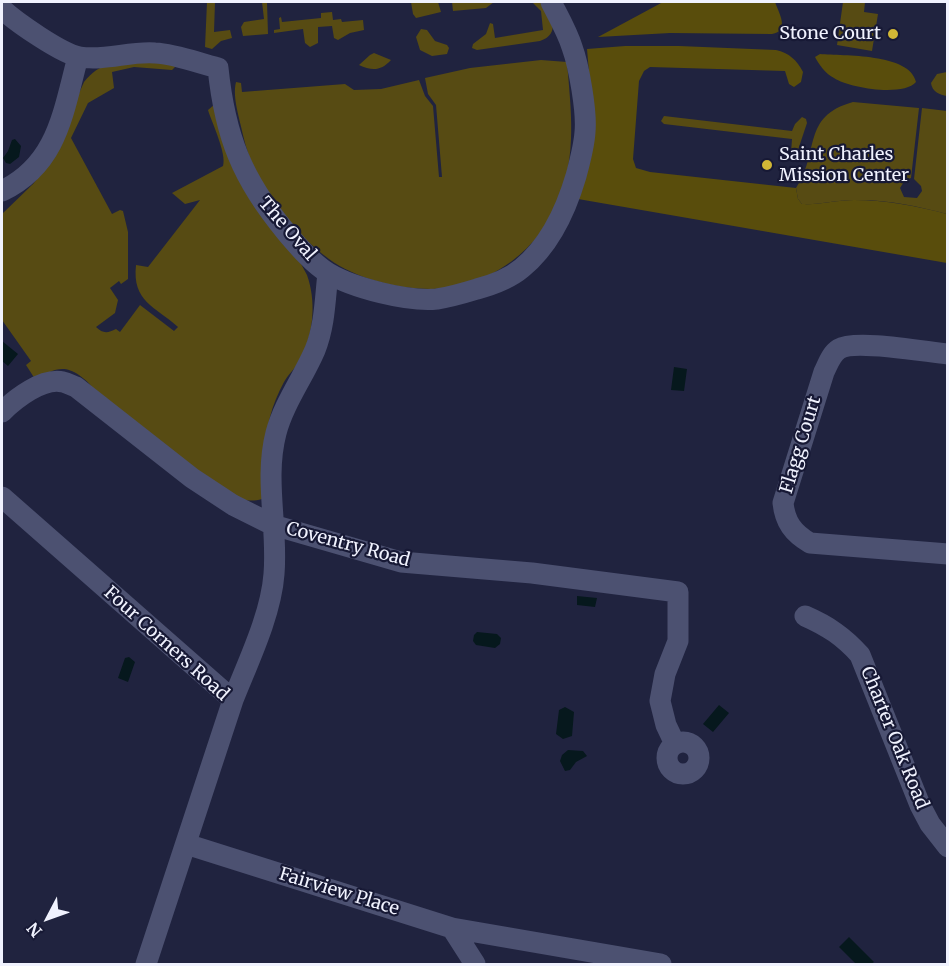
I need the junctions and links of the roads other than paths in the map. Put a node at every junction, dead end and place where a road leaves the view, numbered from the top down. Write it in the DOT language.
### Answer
graph roads {
  1 [pos="551,2"];
  2 [pos="2,9"];
  3 [pos="78,57"];
  4 [pos="2,191"];
  5 [pos="328,273"];
  6 [pos="948,354"];
  7 [pos="2,412"];
  8 [pos="2,497"];
  9 [pos="273,525"];
  10 [pos="948,555"];
  11 [pos="805,616"];
  12 [pos="233,700"];
  13 [pos="675,744"];
  14 [pos="186,844"];
  15 [pos="948,848"];
  16 [pos="452,927"];
  17 [pos="146,964"];
  18 [pos="475,964"];
  19 [pos="661,964"];
  1 -- 5 [label="street, The Oval"];
  2 -- 3 [label="street"];
  3 -- 4 [label="street"];
  3 -- 5 [label="street, The Oval"];
  5 -- 9 [label="street"];
  6 -- 10 [label="street, Flagg Court"];
  7 -- 9 [label="street, Coventry Road"];
  8 -- 12 [label="street, Four Corners Road"];
  9 -- 12 [label="street"];
  9 -- 13 [label="street, Coventry Road"];
  11 -- 15 [label="street, Charter Oak Road"];
  12 -- 14 [label="street, Four Corners Road"];
  14 -- 16 [label="street, Fairview Place"];
  14 -- 17 [label="street, Four Corners Road"];
  16 -- 18 [label="street"];
  16 -- 19 [label="street, Fairview Place"];
}
